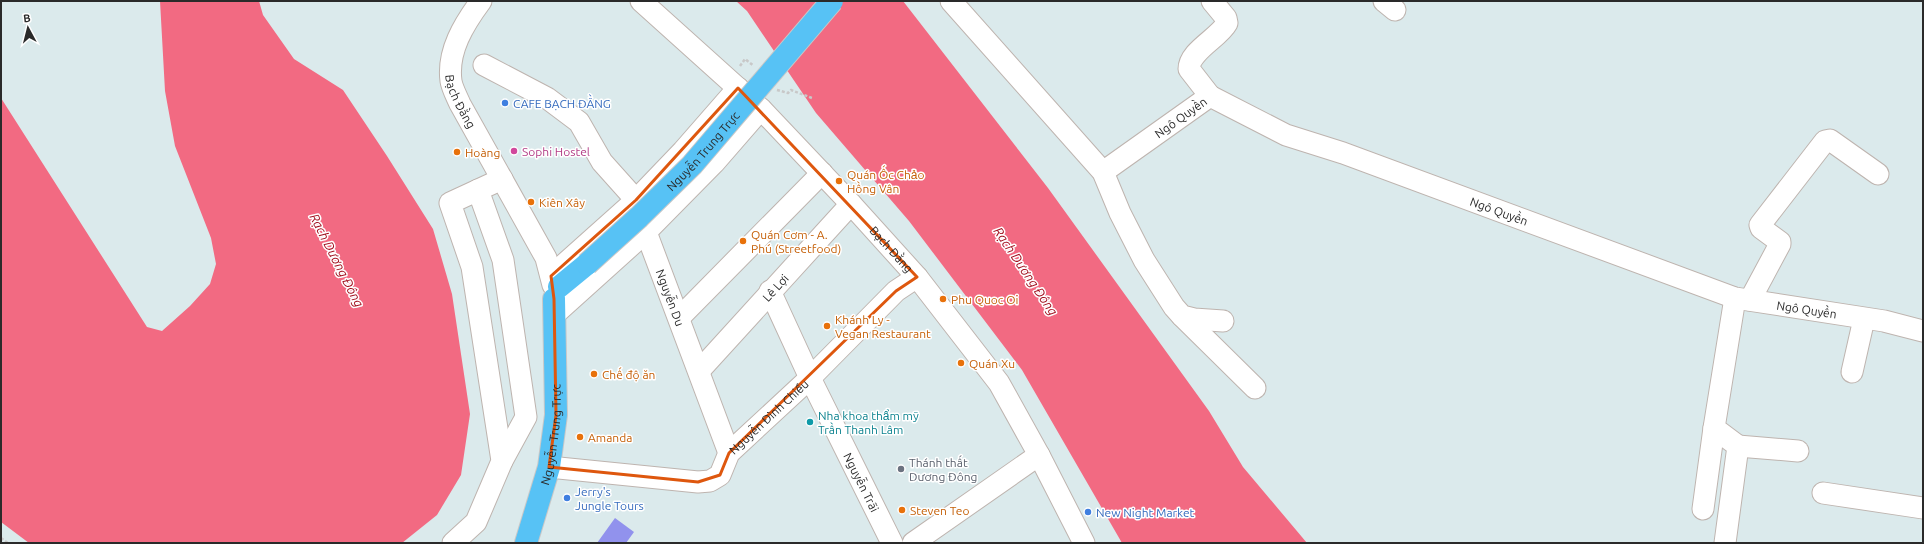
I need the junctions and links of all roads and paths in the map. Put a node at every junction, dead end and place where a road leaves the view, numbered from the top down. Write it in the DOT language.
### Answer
graph roads {
  1 [pos="481,1"];
  2 [pos="641,1"];
  3 [pos="832,1"];
  4 [pos="951,1"];
  5 [pos="1212,1"];
  6 [pos="484,64"];
  7 [pos="759,70"];
  8 [pos="741,79"];
  9 [pos="797,92"];
  10 [pos="812,98"];
  11 [pos="1217,100"];
  12 [pos="761,109"];
  13 [pos="1103,172"];
  14 [pos="822,174"];
  15 [pos="1878,174"];
  16 [pos="502,179"];
  17 [pos="478,190"];
  18 [pos="636,200"];
  19 [pos="851,204"];
  20 [pos="646,232"];
  21 [pos="503,260"];
  22 [pos="472,267"];
  23 [pos="917,277"];
  24 [pos="770,291"];
  25 [pos="554,292"];
  26 [pos="1742,299"];
  27 [pos="1182,316"];
  28 [pos="678,318"];
  29 [pos="1864,319"];
  30 [pos="1223,321"];
  31 [pos="1923,331"];
  32 [pos="520,370"];
  33 [pos="699,371"];
  34 [pos="1852,372"];
  35 [pos="488,375"];
  36 [pos="810,378"];
  37 [pos="1255,388"];
  38 [pos="1714,428"];
  39 [pos="1738,446"];
  40 [pos="1798,451"];
  41 [pos="729,453"];
  42 [pos="1039,455"];
  43 [pos="502,461"];
  44 [pos="549,467"];
  45 [pos="1823,493"];
  46 [pos="1923,508"];
  47 [pos="1703,509"];
  48 [pos="1,538"];
  49 [pos="8,543"];
  50 [pos="453,543"];
  51 [pos="526,543"];
  52 [pos="892,543"];
  53 [pos="913,543"];
  54 [pos="1084,543"];
  55 [pos="1725,543"];
  1 -- 16 [label="street, Bạch Đằng"];
  2 -- 8 [label="street, Bạch Đằng"];
  3 -- 25 [label="main road, Nguyễn Trung Trực, bridge"];
  4 -- 13 [label="street"];
  5 -- 11 [label="street"];
  6 -- 18 [label="street"];
  7 -- 8 [label="path"];
  8 -- 12 [label="street, Bạch Đằng"];
  8 -- 18 [label="street"];
  9 -- 10 [label="path"];
  11 -- 13 [label="street, Ngô Quyền"];
  11 -- 26 [label="street, Ngô Quyền"];
  12 -- 14 [label="street, Bạch Đằng"];
  12 -- 20 [label="street, Nguyễn Trung Trực"];
  13 -- 27 [label="street"];
  14 -- 19 [label="street, Bạch Đằng"];
  14 -- 28 [label="street"];
  15 -- 26 [label="street"];
  16 -- 17 [label="street"];
  16 -- 25 [label="street, Bạch Đằng"];
  17 -- 21 [label="street"];
  17 -- 22 [label="street"];
  18 -- 25 [label="street"];
  19 -- 23 [label="street, Bạch Đằng"];
  19 -- 24 [label="street, Lê Lợi"];
  20 -- 25 [label="street"];
  20 -- 28 [label="street, Nguyễn Du"];
  21 -- 22 [label="street"];
  21 -- 32 [label="street"];
  22 -- 35 [label="street"];
  23 -- 36 [label="street, Nguyễn Đình Chiểu"];
  23 -- 42 [label="street, Bạch Đằng"];
  24 -- 33 [label="street, Lê Lợi"];
  24 -- 36 [label="street, Nguyễn Trãi"];
  25 -- 44 [label="main road, Nguyễn Trung Trực"];
  26 -- 29 [label="street, Ngô Quyền"];
  26 -- 38 [label="street"];
  27 -- 30 [label="street"];
  27 -- 37 [label="street"];
  28 -- 33 [label="street, Nguyễn Du"];
  29 -- 31 [label="street, Ngô Quyền"];
  29 -- 34 [label="street"];
  32 -- 35 [label="street"];
  32 -- 43 [label="street"];
  33 -- 41 [label="street, Nguyễn Du"];
  35 -- 43 [label="street"];
  36 -- 41 [label="street, Nguyễn Đình Chiểu"];
  36 -- 52 [label="street, Nguyễn Trãi"];
  38 -- 39 [label="street"];
  38 -- 47 [label="street"];
  39 -- 40 [label="street"];
  39 -- 55 [label="street"];
  41 -- 44 [label="street, Nguyễn Đình Chiểu"];
  42 -- 53 [label="street"];
  42 -- 54 [label="street, Bạch Đằng"];
  43 -- 50 [label="street"];
  44 -- 51 [label="main road, Nguyễn Trung Trực"];
  45 -- 46 [label="street"];
  48 -- 49 [label="path"];
}
